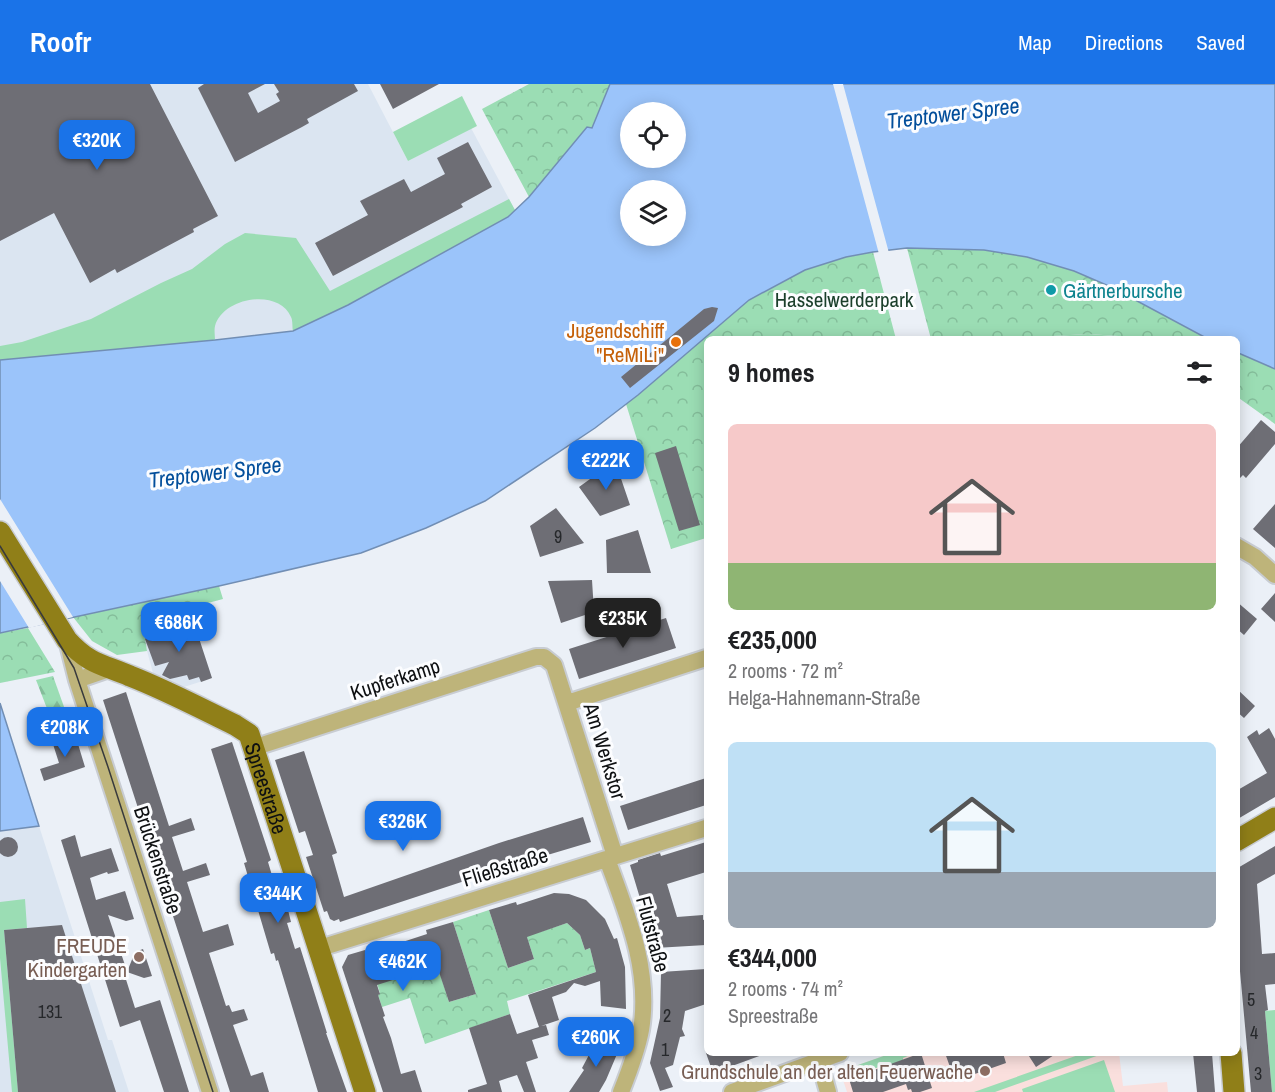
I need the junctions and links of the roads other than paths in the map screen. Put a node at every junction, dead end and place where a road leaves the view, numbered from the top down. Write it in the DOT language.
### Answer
graph roads {
  1 [pos="0,532"];
  2 [pos="1240,548"];
  3 [pos="1275,575"];
  4 [pos="67,640"];
  5 [pos="704,659"];
  6 [pos="550,660"];
  7 [pos="109,669"];
  8 [pos="76,680"];
  9 [pos="567,703"];
  10 [pos="253,748"];
  11 [pos="1275,818"];
  12 [pos="704,829"];
  13 [pos="1240,839"];
  14 [pos="611,857"];
  15 [pos="317,949"];
  16 [pos="1231,1056"];
  17 [pos="818,1057"];
  18 [pos="210,1092"];
  19 [pos="365,1092"];
  20 [pos="621,1092"];
  21 [pos="732,1092"];
  22 [pos="828,1092"];
  23 [pos="1234,1092"];
  1 -- 4 [label="main road, Spreestraße"];
  2 -- 3 [label="street"];
  4 -- 7 [label="main road, Spreestraße"];
  4 -- 8 [label="street, Brückenstraße"];
  5 -- 9 [label="street"];
  6 -- 9 [label="street, Am Werkstor"];
  6 -- 10 [label="street, Kupferkamp"];
  7 -- 8 [label="street"];
  7 -- 10 [label="main road, Spreestraße"];
  8 -- 18 [label="street, Brückenstraße"];
  9 -- 14 [label="street, Am Werkstor"];
  10 -- 15 [label="main road, Spreestraße"];
  11 -- 13 [label="main road"];
  12 -- 14 [label="street, Fließstraße"];
  14 -- 15 [label="street, Fließstraße"];
  14 -- 20 [label="street, Flutstraße"];
  15 -- 19 [label="main road, Spreestraße"];
  16 -- 23 [label="main road"];
  17 -- 21 [label="street"];
  17 -- 22 [label="street"];
}
